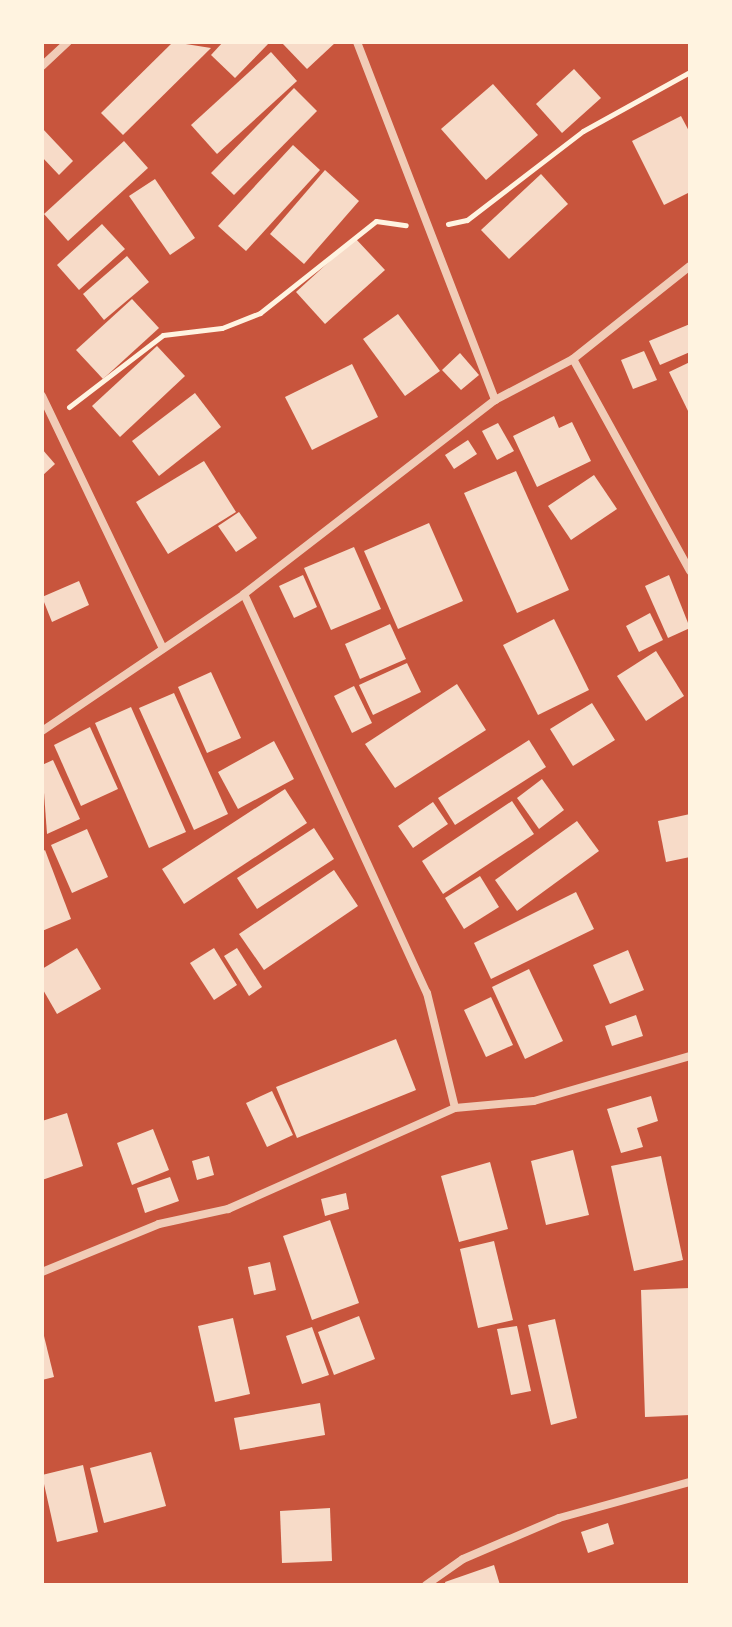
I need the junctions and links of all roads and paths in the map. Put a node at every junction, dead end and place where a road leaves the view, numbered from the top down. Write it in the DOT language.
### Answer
graph roads {
  1 [pos="68,42"];
  2 [pos="357,42"];
  3 [pos="42,66"];
  4 [pos="690,72"];
  5 [pos="429,227"];
  6 [pos="690,266"];
  7 [pos="573,359"];
  8 [pos="42,396"];
  9 [pos="495,400"];
  10 [pos="53,414"];
  11 [pos="690,571"];
  12 [pos="244,594"];
  13 [pos="163,649"];
  14 [pos="42,731"];
  15 [pos="690,1056"];
  16 [pos="455,1108"];
  17 [pos="42,1272"];
  18 [pos="690,1482"];
  19 [pos="426,1585"];
  1 -- 3 [label="street"];
  2 -- 5 [label="street"];
  4 -- 5 [label="path"];
  5 -- 9 [label="street"];
  5 -- 10 [label="path"];
  6 -- 7 [label="street"];
  7 -- 9 [label="street"];
  7 -- 11 [label="street"];
  8 -- 10 [label="street"];
  9 -- 12 [label="street"];
  10 -- 13 [label="street"];
  12 -- 13 [label="street"];
  12 -- 16 [label="street"];
  13 -- 14 [label="street"];
  15 -- 16 [label="street"];
  16 -- 17 [label="street"];
  18 -- 19 [label="street"];
}
